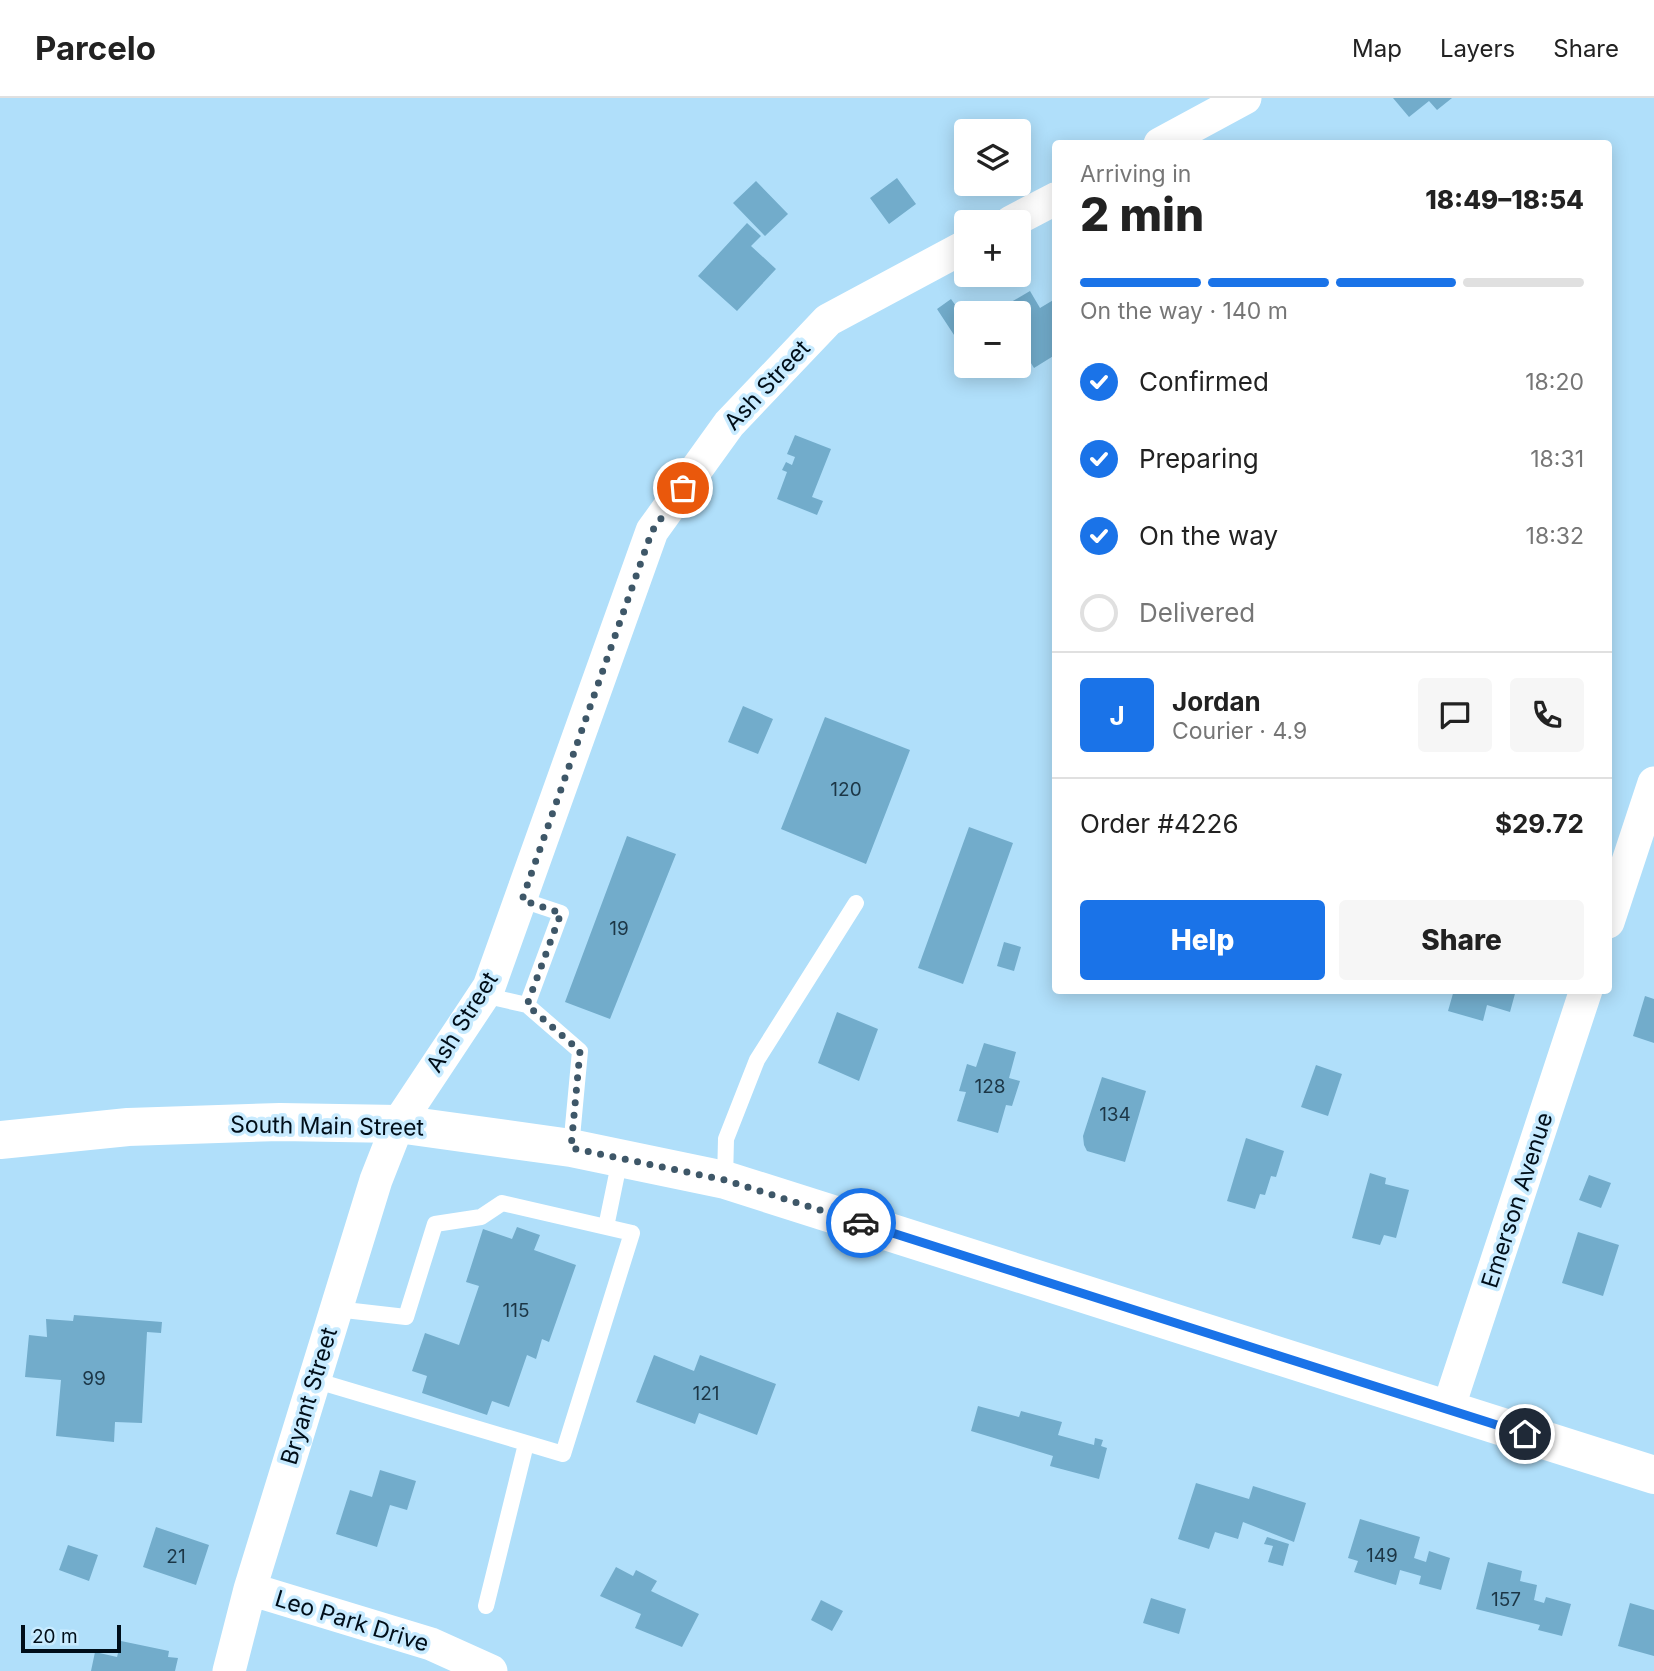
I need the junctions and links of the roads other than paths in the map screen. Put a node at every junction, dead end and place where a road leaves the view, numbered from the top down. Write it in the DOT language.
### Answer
graph roads {
  1 [pos="1245,98"];
  2 [pos="1167,140"];
  3 [pos="1052,201"];
  4 [pos="1031,212"];
  5 [pos="954,252"];
  6 [pos="1654,783"];
  7 [pos="522,900"];
  8 [pos="856,903"];
  9 [pos="1612,910"];
  10 [pos="1585,994"];
  11 [pos="484,995"];
  12 [pos="527,1005"];
  13 [pos="398,1124"];
  14 [pos="0,1140"];
  15 [pos="571,1148"];
  16 [pos="620,1159"];
  17 [pos="725,1180"];
  18 [pos="606,1227"];
  19 [pos="336,1309"];
  20 [pos="314,1380"];
  21 [pos="1448,1409"];
  22 [pos="526,1444"];
  23 [pos="1654,1475"];
  24 [pos="250,1589"];
  25 [pos="486,1606"];
  26 [pos="229,1671"];
  27 [pos="491,1671"];
  1 -- 2 [label="street"];
  3 -- 4 [label="street"];
  5 -- 7 [label="street, Ash Street"];
  6 -- 9 [label="street"];
  7 -- 11 [label="street, Ash Street"];
  7 -- 12 [label="lane"];
  8 -- 17 [label="lane"];
  10 -- 21 [label="street, Emerson Avenue"];
  11 -- 12 [label="lane"];
  11 -- 13 [label="street, Ash Street"];
  12 -- 15 [label="lane"];
  13 -- 14 [label="main road, South Main Street"];
  13 -- 15 [label="main road, South Main Street"];
  13 -- 19 [label="street, Bryant Street"];
  15 -- 16 [label="main road, South Main Street"];
  16 -- 17 [label="main road, South Main Street"];
  16 -- 18 [label="lane"];
  17 -- 21 [label="main road, South Main Street"];
  18 -- 19 [label="lane"];
  18 -- 22 [label="lane"];
  19 -- 20 [label="street, Bryant Street"];
  20 -- 22 [label="lane"];
  20 -- 24 [label="street, Bryant Street"];
  21 -- 23 [label="main road, South Main Street"];
  22 -- 25 [label="lane"];
  24 -- 26 [label="street, Bryant Street"];
  24 -- 27 [label="street, Leo Park Drive"];
}
